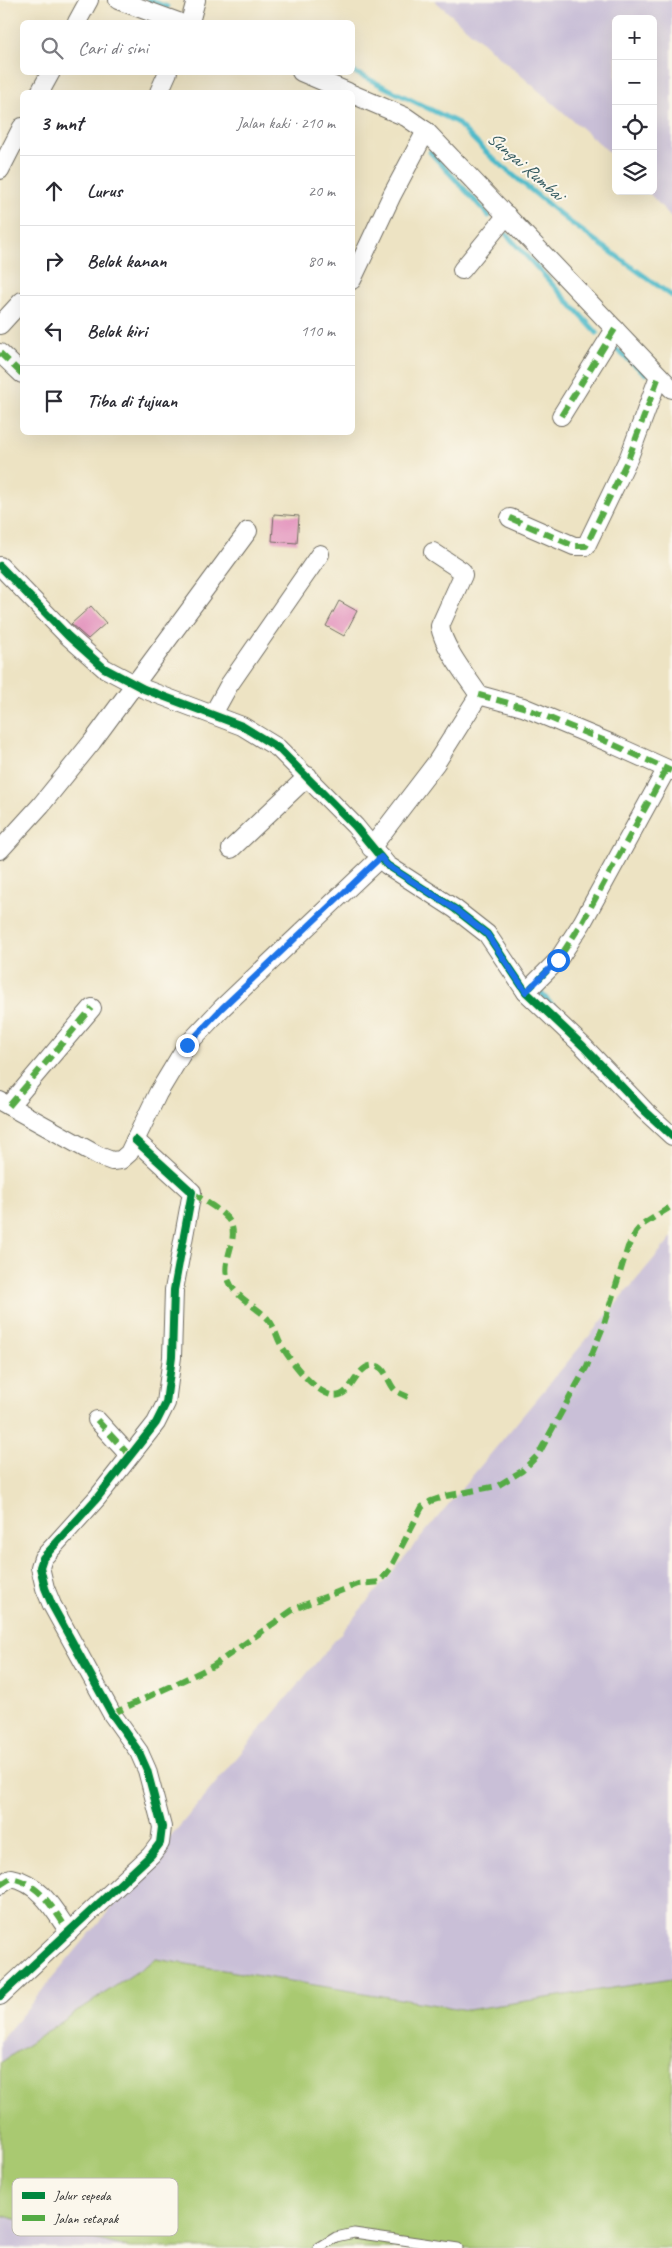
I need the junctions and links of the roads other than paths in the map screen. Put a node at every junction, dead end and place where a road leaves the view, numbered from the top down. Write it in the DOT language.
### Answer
graph roads {
  1 [pos="89,0"];
  2 [pos="118,0"];
  3 [pos="196,0"];
  4 [pos="78,20"];
  5 [pos="173,20"];
  6 [pos="191,20"];
  7 [pos="49,75"];
  8 [pos="167,75"];
  9 [pos="308,75"];
  10 [pos="41,90"];
  11 [pos="161,90"];
  12 [pos="343,90"];
  13 [pos="355,95"];
  14 [pos="20,131"];
  15 [pos="426,131"];
  16 [pos="0,170"];
  17 [pos="507,215"];
  18 [pos="462,270"];
  19 [pos="355,274"];
  20 [pos="20,303"];
  21 [pos="0,325"];
  22 [pos="615,329"];
  23 [pos="0,353"];
  24 [pos="20,372"];
  25 [pos="659,376"];
  26 [pos="672,389"];
  27 [pos="561,416"];
  28 [pos="510,518"];
  29 [pos="248,531"];
  30 [pos="433,552"];
  31 [pos="320,554"];
  32 [pos="0,566"];
  33 [pos="134,684"];
  34 [pos="479,695"];
  35 [pos="214,714"];
  36 [pos="669,771"];
  37 [pos="308,776"];
  38 [pos="231,849"];
  39 [pos="0,850"];
  40 [pos="376,853"];
  41 [pos="526,992"];
  42 [pos="92,1008"];
  43 [pos="4,1104"];
  44 [pos="672,1136"];
  45 [pos="135,1140"];
  46 [pos="97,1420"];
  47 [pos="129,1455"];
  48 [pos="0,1885"];
  49 [pos="69,1932"];
  50 [pos="0,1996"];
  51 [pos="318,2248"];
  52 [pos="458,2248"];
  1 -- 4 [label="street"];
  2 -- 5 [label="street"];
  3 -- 6 [label="street"];
  7 -- 10 [label="street"];
  8 -- 11 [label="street"];
  9 -- 12 [label="street"];
  13 -- 15 [label="street"];
  14 -- 16 [label="street"];
  15 -- 17 [label="street"];
  15 -- 19 [label="street"];
  17 -- 18 [label="street"];
  17 -- 22 [label="street"];
  20 -- 21 [label="street"];
  22 -- 25 [label="street"];
  22 -- 27 [label="street"];
  23 -- 24 [label="street"];
  25 -- 26 [label="street"];
  25 -- 28 [label="street"];
  29 -- 33 [label="street"];
  30 -- 34 [label="street"];
  31 -- 35 [label="street"];
  32 -- 33 [label="street"];
  33 -- 35 [label="street"];
  33 -- 39 [label="street"];
  34 -- 36 [label="street"];
  34 -- 40 [label="street"];
  35 -- 37 [label="street"];
  36 -- 41 [label="street"];
  37 -- 38 [label="street"];
  37 -- 40 [label="street"];
  40 -- 41 [label="street"];
  40 -- 45 [label="street"];
  41 -- 44 [label="street"];
  42 -- 43 [label="street"];
  43 -- 45 [label="street"];
  45 -- 47 [label="street"];
  46 -- 47 [label="street"];
  47 -- 49 [label="street"];
  48 -- 49 [label="street"];
  49 -- 50 [label="street"];
  51 -- 52 [label="lane"];
}
